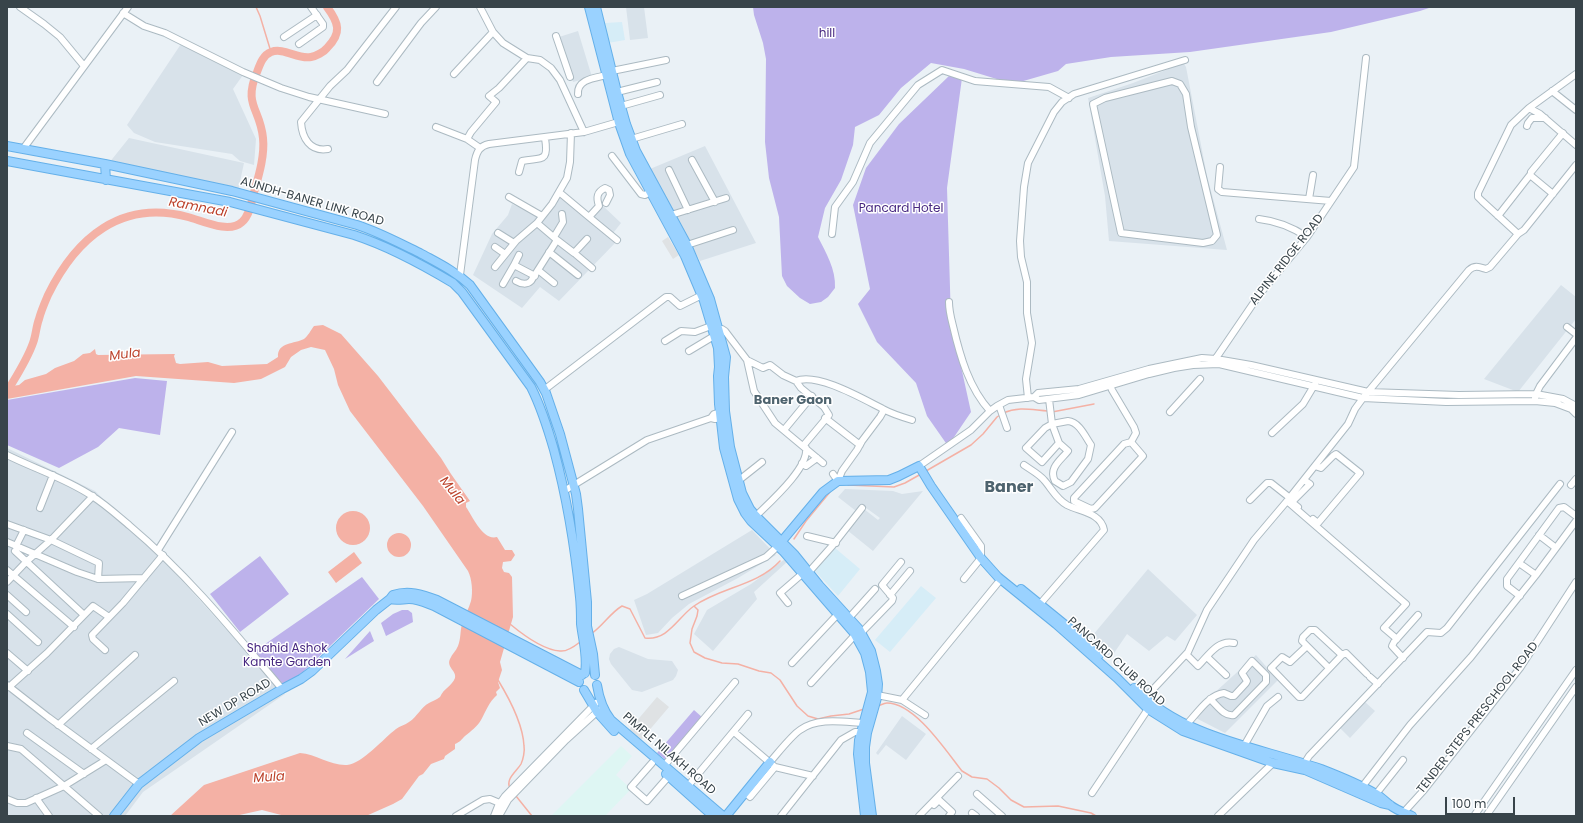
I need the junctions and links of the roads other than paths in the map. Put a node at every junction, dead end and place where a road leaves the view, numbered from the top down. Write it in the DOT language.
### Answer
graph roads {
  1 [pos="20,7"];
  2 [pos="33,7"];
  3 [pos="128,7"];
  4 [pos="311,7"];
  5 [pos="396,7"];
  6 [pos="436,7"];
  7 [pos="480,7"];
  8 [pos="589,7"];
  9 [pos="596,7"];
  10 [pos="28,13"];
  11 [pos="123,13"];
  12 [pos="317,15"];
  13 [pos="493,32"];
  14 [pos="556,36"];
  15 [pos="284,37"];
  16 [pos="299,44"];
  17 [pos="527,58"];
  18 [pos="1366,58"];
  19 [pos="666,60"];
  20 [pos="1185,60"];
  21 [pos="84,66"];
  22 [pos="610,73"];
  23 [pos="454,74"];
  24 [pos="1576,74"];
  25 [pos="570,77"];
  26 [pos="1132,77"];
  27 [pos="377,82"];
  28 [pos="657,82"];
  29 [pos="1137,90"];
  30 [pos="1552,91"];
  31 [pos="617,92"];
  32 [pos="578,94"];
  33 [pos="660,95"];
  34 [pos="1069,98"];
  35 [pos="320,99"];
  36 [pos="621,106"];
  37 [pos="1529,108"];
  38 [pos="1576,110"];
  39 [pos="385,114"];
  40 [pos="1545,118"];
  41 [pos="622,121"];
  42 [pos="682,124"];
  43 [pos="1527,126"];
  44 [pos="436,127"];
  45 [pos="584,132"];
  46 [pos="571,133"];
  47 [pos="1563,133"];
  48 [pos="545,138"];
  49 [pos="467,139"];
  50 [pos="628,140"];
  51 [pos="1576,145"];
  52 [pos="7,146"];
  53 [pos="480,148"];
  54 [pos="23,149"];
  55 [pos="328,149"];
  56 [pos="612,156"];
  57 [pos="692,160"];
  58 [pos="7,161"];
  59 [pos="23,164"];
  60 [pos="105,164"];
  61 [pos="1576,165"];
  62 [pos="1220,167"];
  63 [pos="669,170"];
  64 [pos="519,172"];
  65 [pos="1532,172"];
  66 [pos="1313,175"];
  67 [pos="106,180"];
  68 [pos="558,192"];
  69 [pos="650,192"];
  70 [pos="1553,194"];
  71 [pos="509,197"];
  72 [pos="726,198"];
  73 [pos="1309,199"];
  74 [pos="1331,201"];
  75 [pos="715,202"];
  76 [pos="606,203"];
  77 [pos="688,210"];
  78 [pos="562,214"];
  79 [pos="671,215"];
  80 [pos="542,216"];
  81 [pos="1498,216"];
  82 [pos="589,217"];
  83 [pos="1259,219"];
  84 [pos="537,223"];
  85 [pos="733,230"];
  86 [pos="498,232"];
  87 [pos="832,234"];
  88 [pos="1518,234"];
  89 [pos="1307,237"];
  90 [pos="556,239"];
  91 [pos="587,239"];
  92 [pos="617,240"];
  93 [pos="514,243"];
  94 [pos="687,245"];
  95 [pos="494,247"];
  96 [pos="550,252"];
  97 [pos="573,252"];
  98 [pos="506,254"];
  99 [pos="519,255"];
  100 [pos="514,265"];
  101 [pos="495,267"];
  102 [pos="592,268"];
  103 [pos="536,273"];
  104 [pos="460,275"];
  105 [pos="578,275"];
  106 [pos="516,281"];
  107 [pos="453,283"];
  108 [pos="554,283"];
  109 [pos="503,284"];
  110 [pos="702,295"];
  111 [pos="949,302"];
  112 [pos="1567,327"];
  113 [pos="714,331"];
  114 [pos="1576,334"];
  115 [pos="1576,338"];
  116 [pos="665,341"];
  117 [pos="689,352"];
  118 [pos="747,360"];
  119 [pos="1214,361"];
  120 [pos="1200,379"];
  121 [pos="796,381"];
  122 [pos="1109,383"];
  123 [pos="1314,384"];
  124 [pos="544,390"];
  125 [pos="1368,392"];
  126 [pos="1536,394"];
  127 [pos="812,396"];
  128 [pos="1031,397"];
  129 [pos="1363,398"];
  130 [pos="1049,399"];
  131 [pos="1535,401"];
  132 [pos="1576,406"];
  133 [pos="884,410"];
  134 [pos="990,411"];
  135 [pos="1002,411"];
  136 [pos="1170,412"];
  137 [pos="1576,414"];
  138 [pos="723,415"];
  139 [pos="825,418"];
  140 [pos="912,420"];
  141 [pos="1052,424"];
  142 [pos="1007,428"];
  143 [pos="784,430"];
  144 [pos="232,432"];
  145 [pos="1272,433"];
  146 [pos="1131,442"];
  147 [pos="1059,443"];
  148 [pos="860,445"];
  149 [pos="804,447"];
  150 [pos="7,455"];
  151 [pos="818,458"];
  152 [pos="762,462"];
  153 [pos="802,463"];
  154 [pos="823,463"];
  155 [pos="1024,465"];
  156 [pos="1315,466"];
  157 [pos="920,467"];
  158 [pos="53,475"];
  159 [pos="835,477"];
  160 [pos="1576,479"];
  161 [pos="738,480"];
  162 [pos="1304,480"];
  163 [pos="1560,484"];
  164 [pos="574,485"];
  165 [pos="1571,485"];
  166 [pos="564,491"];
  167 [pos="93,496"];
  168 [pos="1289,499"];
  169 [pos="1250,500"];
  170 [pos="40,508"];
  171 [pos="862,508"];
  172 [pos="756,516"];
  173 [pos="1576,516"];
  174 [pos="961,518"];
  175 [pos="1576,521"];
  176 [pos="7,524"];
  177 [pos="24,530"];
  178 [pos="1539,535"];
  179 [pos="807,536"];
  180 [pos="51,540"];
  181 [pos="7,542"];
  182 [pos="836,543"];
  183 [pos="780,544"];
  184 [pos="16,548"];
  185 [pos="1556,548"];
  186 [pos="158,550"];
  187 [pos="36,554"];
  188 [pos="163,555"];
  189 [pos="981,558"];
  190 [pos="26,562"];
  191 [pos="901,562"];
  192 [pos="1519,563"];
  193 [pos="7,570"];
  194 [pos="910,571"];
  195 [pos="805,573"];
  196 [pos="1536,575"];
  197 [pos="13,576"];
  198 [pos="998,576"];
  199 [pos="144,578"];
  200 [pos="98,579"];
  201 [pos="964,580"];
  202 [pos="7,582"];
  203 [pos="1576,582"];
  204 [pos="875,589"];
  205 [pos="7,595"];
  206 [pos="890,595"];
  207 [pos="682,596"];
  208 [pos="1520,596"];
  209 [pos="584,600"];
  210 [pos="788,603"];
  211 [pos="1040,604"];
  212 [pos="26,612"];
  213 [pos="7,614"];
  214 [pos="84,615"];
  215 [pos="837,615"];
  216 [pos="1418,615"];
  217 [pos="108,617"];
  218 [pos="848,618"];
  219 [pos="74,627"];
  220 [pos="858,634"];
  221 [pos="1396,639"];
  222 [pos="38,642"];
  223 [pos="1234,643"];
  224 [pos="1307,646"];
  225 [pos="588,647"];
  226 [pos="105,650"];
  227 [pos="7,654"];
  228 [pos="1186,654"];
  229 [pos="135,655"];
  230 [pos="1342,655"];
  231 [pos="1207,657"];
  232 [pos="1403,658"];
  233 [pos="792,663"];
  234 [pos="1330,668"];
  235 [pos="1576,670"];
  236 [pos="28,671"];
  237 [pos="595,675"];
  238 [pos="1226,675"];
  239 [pos="582,676"];
  240 [pos="174,681"];
  241 [pos="735,682"];
  242 [pos="810,682"];
  243 [pos="1378,684"];
  244 [pos="597,685"];
  245 [pos="8,686"];
  246 [pos="1576,686"];
  247 [pos="282,689"];
  248 [pos="584,690"];
  249 [pos="1278,696"];
  250 [pos="875,697"];
  251 [pos="1210,699"];
  252 [pos="902,700"];
  253 [pos="1144,703"];
  254 [pos="598,706"];
  255 [pos="871,711"];
  256 [pos="748,714"];
  257 [pos="925,715"];
  258 [pos="864,723"];
  259 [pos="58,725"];
  260 [pos="1186,725"];
  261 [pos="734,732"];
  262 [pos="861,732"];
  263 [pos="27,733"];
  264 [pos="7,746"];
  265 [pos="1244,746"];
  266 [pos="92,749"];
  267 [pos="1518,753"];
  268 [pos="1526,759"];
  269 [pos="106,760"];
  270 [pos="1403,760"];
  271 [pos="652,763"];
  272 [pos="1274,763"];
  273 [pos="773,764"];
  274 [pos="664,766"];
  275 [pos="1304,767"];
  276 [pos="84,774"];
  277 [pos="813,776"];
  278 [pos="958,776"];
  279 [pos="668,777"];
  280 [pos="139,784"];
  281 [pos="64,786"];
  282 [pos="688,786"];
  283 [pos="1362,787"];
  284 [pos="1092,793"];
  285 [pos="977,794"];
  286 [pos="1376,794"];
  287 [pos="36,798"];
  288 [pos="7,799"];
  289 [pos="504,803"];
  290 [pos="1390,805"];
  291 [pos="1404,812"];
  292 [pos="922,815"];
  293 [pos="49,816"];
  294 [pos="99,816"];
  295 [pos="114,816"];
  296 [pos="456,816"];
  297 [pos="494,816"];
  298 [pos="499,816"];
  299 [pos="713,816"];
  300 [pos="723,816"];
  301 [pos="726,816"];
  302 [pos="781,816"];
  303 [pos="865,816"];
  304 [pos="872,816"];
  305 [pos="949,816"];
  306 [pos="1002,816"];
  307 [pos="1218,816"];
  308 [pos="1412,816"];
  309 [pos="1474,816"];
  310 [pos="1486,816"];
  1 -- 10 [label="street"];
  2 -- 10 [label="street"];
  3 -- 11 [label="street"];
  4 -- 12 [label="street"];
  5 -- 35 [label="street"];
  6 -- 27 [label="street"];
  7 -- 13 [label="street"];
  8 -- 22 [label="main road"];
  9 -- 22 [label="main road"];
  10 -- 21 [label="street"];
  11 -- 21 [label="street"];
  11 -- 35 [label="street"];
  12 -- 15 [label="street"];
  12 -- 16 [label="street"];
  13 -- 17 [label="street"];
  13 -- 23 [label="street"];
  14 -- 25 [label="street"];
  17 -- 45 [label="street"];
  17 -- 49 [label="street"];
  18 -- 74 [label="street, ALPINE RIDGE ROAD"];
  19 -- 22 [label="street"];
  20 -- 26 [label="street"];
  21 -- 54 [label="street"];
  22 -- 31 [label="main road"];
  22 -- 32 [label="street"];
  22 -- 41 [label="main road"];
  24 -- 30 [label="street"];
  26 -- 29 [label="street"];
  26 -- 34 [label="street"];
  28 -- 31 [label="street"];
  29 -- 29 [label="street"];
  30 -- 37 [label="street"];
  30 -- 38 [label="street"];
  31 -- 36 [label="main road"];
  33 -- 36 [label="street"];
  34 -- 87 [label="street"];
  34 -- 128 [label="street"];
  35 -- 39 [label="street"];
  35 -- 55 [label="street"];
  36 -- 41 [label="main road"];
  37 -- 40 [label="street"];
  37 -- 81 [label="street"];
  40 -- 43 [label="street"];
  40 -- 47 [label="street"];
  41 -- 45 [label="street"];
  41 -- 50 [label="main road"];
  42 -- 50 [label="street"];
  44 -- 49 [label="street"];
  45 -- 46 [label="street"];
  46 -- 48 [label="street"];
  46 -- 68 [label="street"];
  47 -- 51 [label="street"];
  47 -- 65 [label="street"];
  48 -- 53 [label="street"];
  48 -- 64 [label="street"];
  49 -- 53 [label="street"];
  50 -- 69 [label="main road"];
  50 -- 79 [label="main road"];
  52 -- 54 [label="main road, AUNDH-BANER LINK ROAD"];
  53 -- 104 [label="street"];
  54 -- 59 [label="main road"];
  54 -- 60 [label="main road, AUNDH-BANER LINK ROAD"];
  56 -- 69 [label="street"];
  57 -- 75 [label="street"];
  58 -- 59 [label="main road, AUNDH-BANER LINK ROAD"];
  59 -- 67 [label="main road, AUNDH-BANER LINK ROAD"];
  60 -- 67 [label="main road"];
  60 -- 104 [label="main road, AUNDH-BANER LINK ROAD"];
  61 -- 70 [label="street"];
  62 -- 73 [label="street"];
  63 -- 77 [label="street"];
  66 -- 73 [label="street"];
  67 -- 107 [label="main road, AUNDH-BANER LINK ROAD"];
  68 -- 80 [label="street"];
  68 -- 82 [label="street"];
  69 -- 110 [label="main road"];
  70 -- 81 [label="street"];
  70 -- 88 [label="street"];
  71 -- 80 [label="street"];
  72 -- 75 [label="street"];
  73 -- 74 [label="street"];
  74 -- 89 [label="street, ALPINE RIDGE ROAD"];
  75 -- 77 [label="street"];
  76 -- 82 [label="street"];
  77 -- 79 [label="street"];
  78 -- 90 [label="street"];
  79 -- 94 [label="main road"];
  80 -- 84 [label="street"];
  81 -- 88 [label="street"];
  82 -- 92 [label="street"];
  83 -- 89 [label="street"];
  84 -- 90 [label="street"];
  84 -- 93 [label="street"];
  85 -- 94 [label="street"];
  86 -- 93 [label="street"];
  88 -- 125 [label="street"];
  89 -- 119 [label="street, ALPINE RIDGE ROAD"];
  90 -- 96 [label="street"];
  90 -- 97 [label="street"];
  91 -- 97 [label="street"];
  93 -- 98 [label="street"];
  94 -- 113 [label="main road"];
  95 -- 98 [label="street"];
  96 -- 103 [label="street"];
  96 -- 105 [label="street"];
  97 -- 102 [label="street"];
  98 -- 101 [label="street"];
  99 -- 100 [label="street"];
  100 -- 103 [label="street"];
  100 -- 109 [label="street"];
  103 -- 106 [label="street"];
  103 -- 108 [label="street"];
  104 -- 107 [label="main road"];
  104 -- 124 [label="main road, AUNDH-BANER LINK ROAD"];
  107 -- 166 [label="main road, AUNDH-BANER LINK ROAD"];
  110 -- 113 [label="main road"];
  110 -- 124 [label="street"];
  111 -- 134 [label="street"];
  112 -- 114 [label="street"];
  113 -- 116 [label="street"];
  113 -- 117 [label="street"];
  113 -- 118 [label="street"];
  113 -- 138 [label="main road"];
  115 -- 126 [label="street"];
  118 -- 121 [label="street"];
  118 -- 143 [label="street"];
  119 -- 122 [label="street"];
  119 -- 123 [label="street"];
  120 -- 136 [label="street"];
  121 -- 127 [label="street"];
  121 -- 133 [label="street"];
  122 -- 128 [label="street"];
  122 -- 130 [label="street"];
  122 -- 146 [label="street"];
  123 -- 125 [label="street"];
  123 -- 129 [label="street"];
  123 -- 145 [label="street"];
  124 -- 164 [label="main road, AUNDH-BANER LINK ROAD"];
  125 -- 126 [label="street"];
  125 -- 129 [label="street"];
  126 -- 131 [label="street"];
  126 -- 132 [label="street"];
  127 -- 139 [label="street"];
  127 -- 143 [label="street"];
  128 -- 130 [label="street"];
  128 -- 135 [label="street"];
  129 -- 131 [label="street"];
  129 -- 156 [label="street"];
  130 -- 141 [label="street"];
  131 -- 137 [label="street"];
  133 -- 140 [label="street"];
  133 -- 148 [label="street"];
  134 -- 135 [label="street"];
  134 -- 157 [label="street"];
  135 -- 142 [label="street"];
  138 -- 161 [label="main road"];
  138 -- 164 [label="street"];
  138 -- 183 [label="main road"];
  139 -- 148 [label="street"];
  139 -- 149 [label="street"];
  141 -- 147 [label="street"];
  141 -- 147 [label="street"];
  141 -- 147 [label="street"];
  143 -- 149 [label="street"];
  144 -- 186 [label="street"];
  146 -- 146 [label="street"];
  148 -- 159 [label="street"];
  149 -- 151 [label="street"];
  149 -- 153 [label="street"];
  150 -- 158 [label="street"];
  151 -- 153 [label="street"];
  151 -- 154 [label="street"];
  152 -- 161 [label="street"];
  153 -- 172 [label="street"];
  155 -- 211 [label="street"];
  156 -- 162 [label="street"];
  156 -- 162 [label="street"];
  157 -- 159 [label="main road"];
  157 -- 189 [label="main road, PANCARD CLUB ROAD"];
  158 -- 167 [label="street"];
  158 -- 170 [label="street"];
  159 -- 183 [label="main road"];
  160 -- 165 [label="street"];
  161 -- 172 [label="main road"];
  162 -- 168 [label="street"];
  163 -- 232 [label="street"];
  164 -- 166 [label="street"];
  164 -- 209 [label="main road, AUNDH-BANER LINK ROAD"];
  166 -- 209 [label="main road, AUNDH-BANER LINK ROAD"];
  167 -- 180 [label="street"];
  167 -- 186 [label="street"];
  168 -- 169 [label="street"];
  168 -- 221 [label="street"];
  168 -- 228 [label="street"];
  171 -- 182 [label="street"];
  172 -- 183 [label="main road"];
  173 -- 178 [label="street"];
  174 -- 189 [label="street"];
  175 -- 185 [label="street"];
  176 -- 177 [label="street"];
  177 -- 180 [label="street"];
  177 -- 184 [label="street"];
  178 -- 185 [label="street"];
  178 -- 192 [label="street"];
  179 -- 182 [label="street"];
  180 -- 187 [label="street"];
  180 -- 200 [label="street"];
  181 -- 184 [label="street"];
  182 -- 195 [label="street"];
  183 -- 195 [label="main road"];
  183 -- 207 [label="street"];
  184 -- 187 [label="street"];
  184 -- 190 [label="street"];
  185 -- 196 [label="street"];
  186 -- 188 [label="street"];
  187 -- 190 [label="street"];
  187 -- 200 [label="street"];
  188 -- 199 [label="street"];
  188 -- 247 [label="street"];
  189 -- 198 [label="main road, PANCARD CLUB ROAD"];
  189 -- 201 [label="street"];
  190 -- 197 [label="street"];
  190 -- 214 [label="street"];
  191 -- 206 [label="street"];
  192 -- 196 [label="street"];
  192 -- 208 [label="street"];
  193 -- 197 [label="street"];
  194 -- 206 [label="street"];
  195 -- 210 [label="street"];
  195 -- 215 [label="main road"];
  195 -- 218 [label="main road"];
  196 -- 208 [label="street"];
  197 -- 202 [label="street"];
  197 -- 219 [label="street"];
  198 -- 211 [label="main road, PANCARD CLUB ROAD"];
  198 -- 252 [label="street"];
  198 -- 253 [label="main road, PANCARD CLUB ROAD"];
  199 -- 200 [label="street"];
  199 -- 217 [label="street"];
  203 -- 291 [label="street, TENDER STEPS PRESCHOOL ROAD"];
  204 -- 218 [label="street"];
  205 -- 212 [label="street"];
  206 -- 220 [label="street"];
  208 -- 283 [label="street"];
  209 -- 225 [label="main road"];
  211 -- 253 [label="main road, PANCARD CLUB ROAD"];
  213 -- 222 [label="street"];
  214 -- 217 [label="street"];
  214 -- 219 [label="street"];
  215 -- 220 [label="main road"];
  215 -- 233 [label="street"];
  216 -- 221 [label="street"];
  217 -- 226 [label="street"];
  218 -- 220 [label="main road"];
  219 -- 236 [label="street"];
  220 -- 242 [label="street"];
  220 -- 250 [label="main road"];
  221 -- 232 [label="street"];
  223 -- 231 [label="street"];
  224 -- 230 [label="street"];
  224 -- 234 [label="street"];
  224 -- 234 [label="street"];
  225 -- 237 [label="main road"];
  225 -- 239 [label="main road"];
  227 -- 236 [label="street"];
  228 -- 231 [label="street"];
  228 -- 253 [label="street"];
  229 -- 259 [label="street"];
  230 -- 234 [label="street"];
  230 -- 243 [label="street"];
  231 -- 238 [label="street"];
  232 -- 243 [label="street"];
  235 -- 267 [label="street"];
  236 -- 245 [label="street"];
  237 -- 239 [label="main road"];
  237 -- 244 [label="main road"];
  239 -- 247 [label="main road, NEW DP ROAD"];
  239 -- 248 [label="main road"];
  240 -- 266 [label="street"];
  241 -- 274 [label="street"];
  243 -- 275 [label="street"];
  244 -- 248 [label="main road"];
  244 -- 254 [label="main road, PIMPLE NILAKH ROAD"];
  245 -- 259 [label="street"];
  246 -- 268 [label="street"];
  247 -- 280 [label="main road, NEW DP ROAD"];
  248 -- 254 [label="main road, PIMPLE NILAKH ROAD"];
  249 -- 265 [label="street"];
  250 -- 252 [label="street"];
  250 -- 255 [label="main road"];
  251 -- 251 [label="street"];
  251 -- 260 [label="street"];
  252 -- 257 [label="street"];
  253 -- 260 [label="main road, PANCARD CLUB ROAD"];
  253 -- 272 [label="main road, PANCARD CLUB ROAD"];
  253 -- 284 [label="street"];
  254 -- 271 [label="main road, PIMPLE NILAKH ROAD"];
  254 -- 274 [label="main road, PIMPLE NILAKH ROAD"];
  254 -- 289 [label="street"];
  254 -- 289 [label="street"];
  255 -- 258 [label="main road"];
  255 -- 304 [label="main road"];
  256 -- 261 [label="street"];
  258 -- 262 [label="main road"];
  258 -- 273 [label="street"];
  259 -- 266 [label="street"];
  260 -- 265 [label="main road, PANCARD CLUB ROAD"];
  261 -- 273 [label="street"];
  261 -- 282 [label="street"];
  262 -- 277 [label="street"];
  262 -- 303 [label="main road"];
  263 -- 276 [label="street"];
  264 -- 281 [label="street"];
  265 -- 275 [label="main road, PANCARD CLUB ROAD"];
  266 -- 269 [label="street"];
  267 -- 268 [label="street"];
  267 -- 309 [label="street"];
  268 -- 310 [label="street"];
  269 -- 276 [label="street"];
  269 -- 280 [label="street"];
  270 -- 286 [label="street"];
  271 -- 279 [label="main road, PIMPLE NILAKH ROAD"];
  271 -- 279 [label="street"];
  272 -- 275 [label="main road, PANCARD CLUB ROAD"];
  272 -- 307 [label="street"];
  273 -- 277 [label="street"];
  273 -- 301 [label="main road"];
  274 -- 282 [label="main road, PIMPLE NILAKH ROAD"];
  275 -- 283 [label="main road, PANCARD CLUB ROAD"];
  275 -- 290 [label="main road, PANCARD CLUB ROAD"];
  276 -- 281 [label="street"];
  277 -- 302 [label="street"];
  278 -- 292 [label="street"];
  279 -- 299 [label="main road, PIMPLE NILAKH ROAD"];
  280 -- 295 [label="main road, NEW DP ROAD"];
  281 -- 287 [label="street"];
  281 -- 294 [label="street"];
  282 -- 300 [label="main road, PIMPLE NILAKH ROAD"];
  283 -- 286 [label="main road, PANCARD CLUB ROAD"];
  285 -- 306 [label="street"];
  286 -- 290 [label="main road, PANCARD CLUB ROAD"];
  287 -- 288 [label="street"];
  287 -- 293 [label="street"];
  289 -- 296 [label="street"];
  289 -- 297 [label="street"];
  289 -- 298 [label="street"];
  290 -- 291 [label="main road, PANCARD CLUB ROAD"];
  291 -- 308 [label="main road, PANCARD CLUB ROAD"];
  292 -- 305 [label="street"];
}
